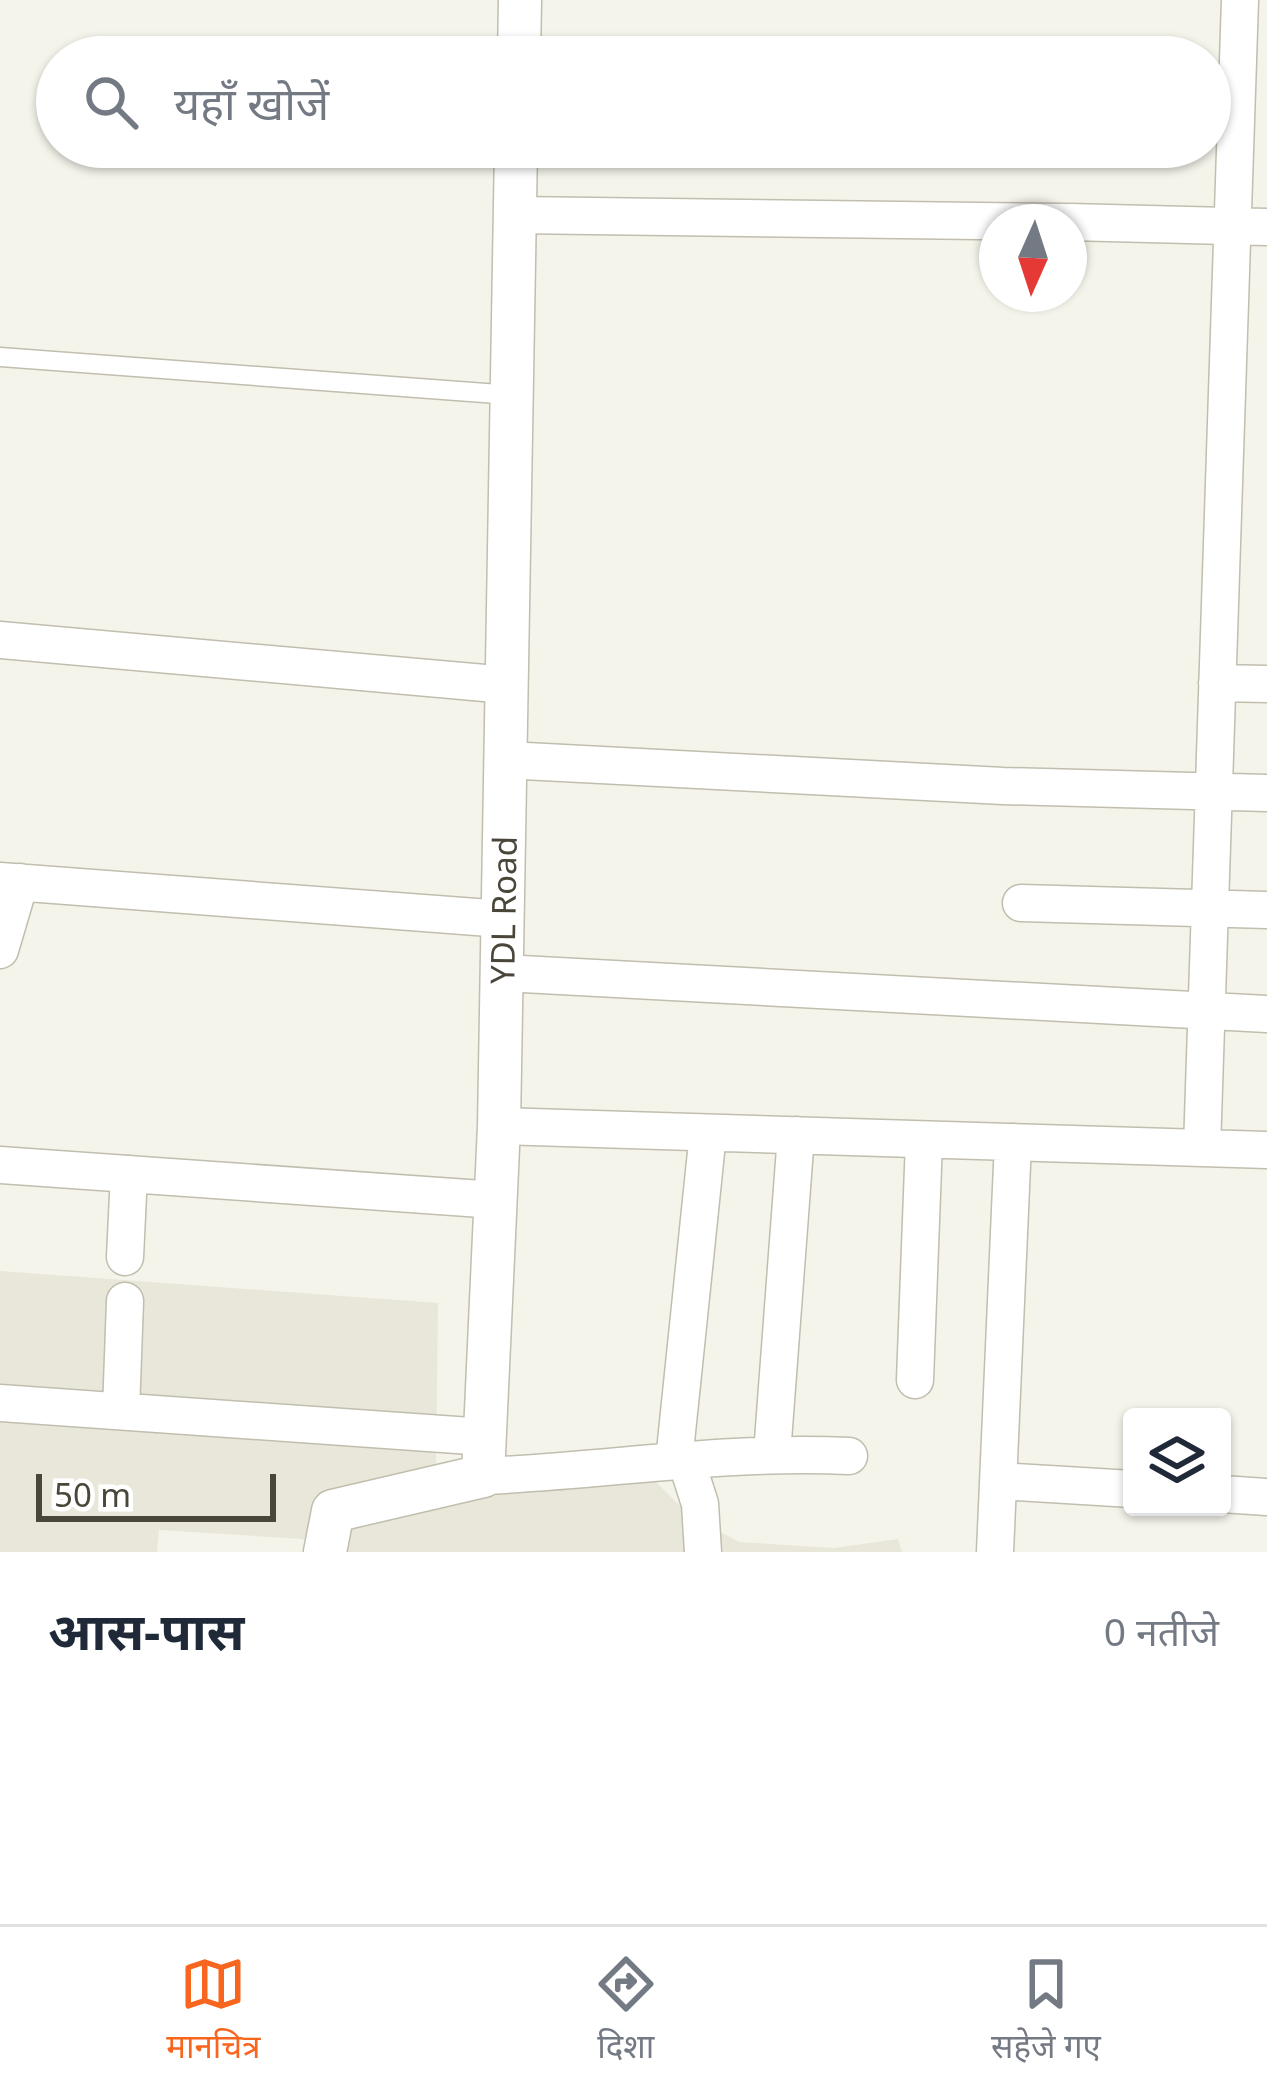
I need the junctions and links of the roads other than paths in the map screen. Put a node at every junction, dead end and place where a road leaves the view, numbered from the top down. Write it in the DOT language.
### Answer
graph roads {
  1 [pos="520,0"];
  2 [pos="1240,0"];
  3 [pos="519,36"];
  4 [pos="1251,105"];
  5 [pos="516,168"];
  6 [pos="515,215"];
  7 [pos="979,221"];
  8 [pos="1087,223"];
  9 [pos="1249,227"];
  10 [pos="0,357"];
  11 [pos="512,395"];
  12 [pos="0,640"];
  13 [pos="1217,683"];
  14 [pos="1267,684"];
  15 [pos="507,685"];
  16 [pos="506,760"];
  17 [pos="1214,790"];
  18 [pos="1267,793"];
  19 [pos="10,882"];
  20 [pos="1021,903"];
  21 [pos="1210,908"];
  22 [pos="1267,910"];
  23 [pos="503,919"];
  24 [pos="0,950"];
  25 [pos="502,974"];
  26 [pos="1206,1011"];
  27 [pos="1267,1014"];
  28 [pos="499,1126"];
  29 [pos="708,1132"];
  30 [pos="796,1135"];
  31 [pos="924,1141"];
  32 [pos="1013,1142"];
  33 [pos="1202,1148"];
  34 [pos="1267,1150"];
  35 [pos="0,1165"];
  36 [pos="129,1174"];
  37 [pos="496,1200"];
  38 [pos="125,1257"];
  39 [pos="124,1301"];
  40 [pos="915,1380"];
  41 [pos="0,1403"];
  42 [pos="121,1412"];
  43 [pos="772,1454"];
  44 [pos="848,1456"];
  45 [pos="484,1457"];
  46 [pos="680,1460"];
  47 [pos="998,1481"];
  48 [pos="1123,1488"];
  49 [pos="1231,1495"];
  50 [pos="1267,1497"];
  51 [pos="325,1552"];
  52 [pos="704,1552"];
  53 [pos="994,1552"];
  1 -- 3 [label="street"];
  2 -- 4 [label="street"];
  4 -- 9 [label="street"];
  5 -- 6 [label="street, YDL Road"];
  6 -- 7 [label="street"];
  6 -- 11 [label="street, YDL Road"];
  8 -- 9 [label="street"];
  9 -- 13 [label="street"];
  10 -- 11 [label="lane"];
  11 -- 15 [label="street, YDL Road"];
  12 -- 15 [label="street"];
  13 -- 14 [label="street"];
  13 -- 17 [label="street"];
  15 -- 16 [label="street, YDL Road"];
  16 -- 17 [label="street"];
  16 -- 23 [label="street, YDL Road"];
  17 -- 18 [label="street"];
  17 -- 21 [label="street"];
  19 -- 23 [label="street"];
  19 -- 24 [label="street"];
  20 -- 21 [label="street"];
  21 -- 22 [label="street"];
  21 -- 26 [label="street"];
  23 -- 25 [label="street, YDL Road"];
  25 -- 26 [label="street"];
  25 -- 28 [label="street, YDL Road"];
  26 -- 27 [label="street"];
  26 -- 33 [label="street"];
  28 -- 29 [label="street"];
  28 -- 37 [label="street, YDL Road"];
  29 -- 30 [label="street"];
  29 -- 46 [label="street"];
  30 -- 31 [label="street"];
  30 -- 43 [label="street"];
  31 -- 32 [label="street"];
  31 -- 40 [label="street"];
  32 -- 33 [label="street"];
  32 -- 47 [label="street"];
  33 -- 34 [label="street"];
  35 -- 36 [label="street"];
  36 -- 37 [label="street"];
  36 -- 38 [label="street"];
  37 -- 45 [label="street, YDL Road"];
  39 -- 42 [label="street"];
  41 -- 42 [label="street"];
  42 -- 45 [label="street"];
  43 -- 44 [label="street"];
  43 -- 46 [label="street"];
  45 -- 46 [label="street"];
  45 -- 51 [label="street"];
  46 -- 52 [label="street"];
  47 -- 48 [label="street"];
  47 -- 53 [label="street"];
  49 -- 50 [label="street"];
}
